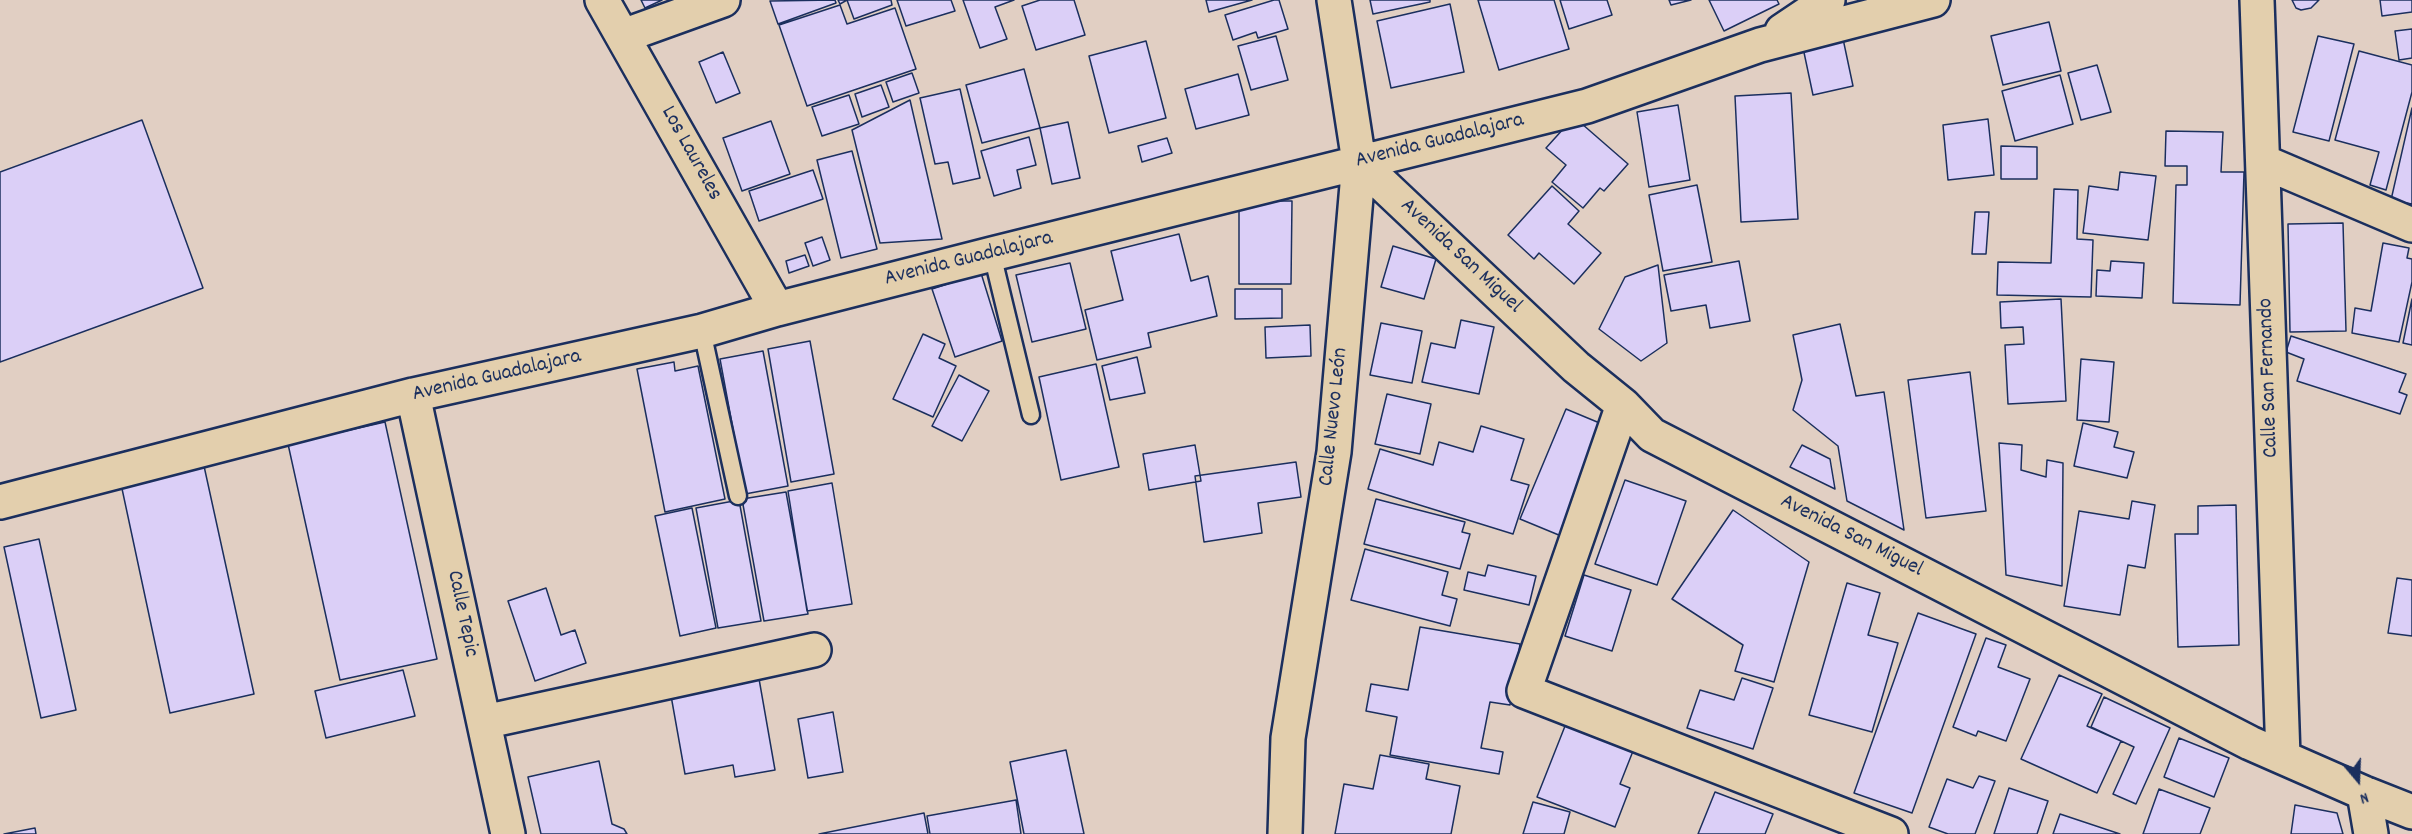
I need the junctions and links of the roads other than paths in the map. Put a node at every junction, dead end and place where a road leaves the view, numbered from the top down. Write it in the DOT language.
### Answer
graph roads {
  1 [pos="602,0"];
  2 [pos="723,0"];
  3 [pos="1334,0"];
  4 [pos="1828,0"];
  5 [pos="1933,0"];
  6 [pos="2257,0"];
  7 [pos="623,36"];
  8 [pos="1760,45"];
  9 [pos="1359,162"];
  10 [pos="2264,162"];
  11 [pos="2412,225"];
  12 [pos="992,254"];
  13 [pos="777,309"];
  14 [pos="702,331"];
  15 [pos="413,395"];
  16 [pos="1623,405"];
  17 [pos="1031,415"];
  18 [pos="738,496"];
  19 [pos="0,501"];
  20 [pos="814,650"];
  21 [pos="484,722"];
  22 [pos="2283,756"];
  23 [pos="2364,793"];
  24 [pos="2412,812"];
  25 [pos="508,834"];
  26 [pos="1285,834"];
  27 [pos="1891,834"];
  28 [pos="2371,834"];
  1 -- 7 [label="street, Los Laureles"];
  2 -- 7 [label="street"];
  3 -- 9 [label="street, Calle Nuevo León"];
  4 -- 8 [label="street"];
  5 -- 8 [label="street, Avenida Guadalajara"];
  6 -- 10 [label="street, Calle San Fernando"];
  7 -- 13 [label="street, Los Laureles"];
  8 -- 9 [label="street, Avenida Guadalajara"];
  9 -- 12 [label="street, Avenida Guadalajara"];
  9 -- 16 [label="street, Avenida San Miguel"];
  9 -- 26 [label="street, Calle Nuevo León"];
  10 -- 11 [label="street"];
  10 -- 22 [label="street, Calle San Fernando"];
  12 -- 13 [label="street, Avenida Guadalajara"];
  12 -- 17 [label="lane"];
  13 -- 14 [label="street, Avenida Guadalajara"];
  14 -- 15 [label="street, Avenida Guadalajara"];
  14 -- 18 [label="lane"];
  15 -- 19 [label="street, Avenida Guadalajara"];
  15 -- 21 [label="street, Calle Tepic"];
  16 -- 22 [label="street, Avenida San Miguel"];
  16 -- 27 [label="street"];
  20 -- 21 [label="street"];
  21 -- 25 [label="street, Calle Tepic"];
  22 -- 23 [label="street, Avenida San Miguel"];
  23 -- 24 [label="street, Avenida San Miguel"];
  23 -- 28 [label="street"];
}
